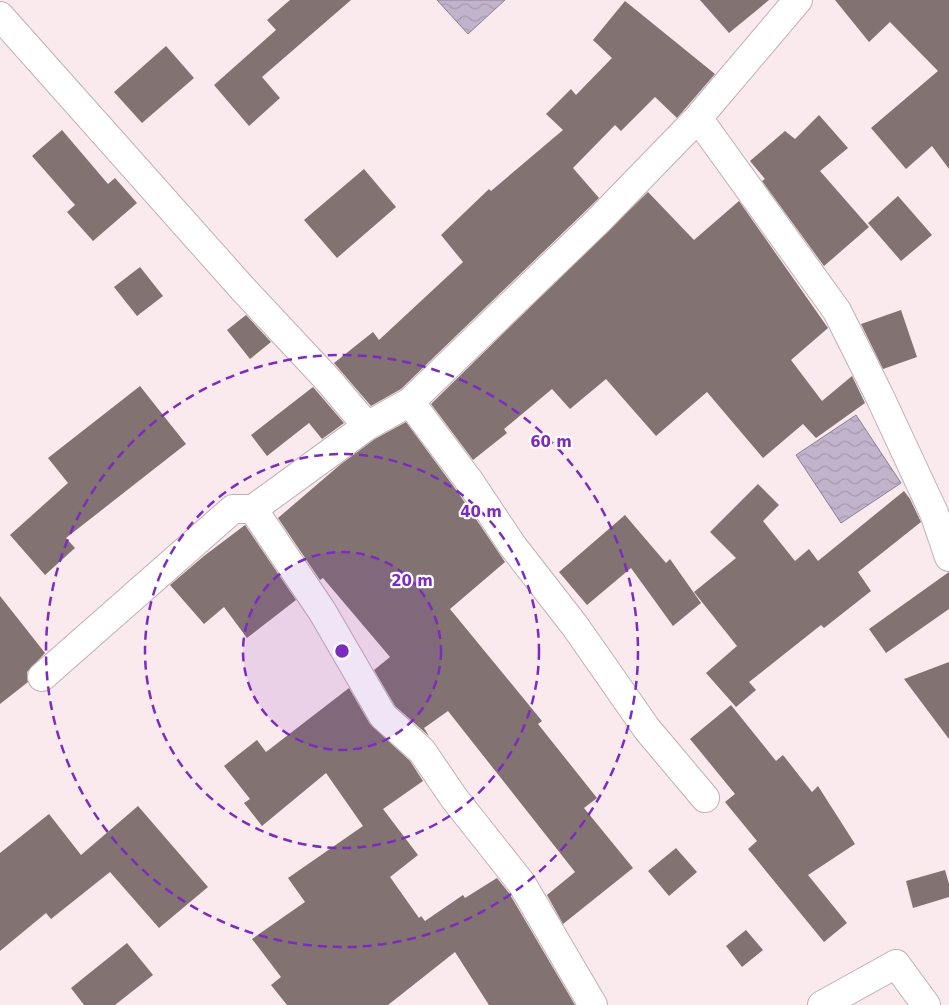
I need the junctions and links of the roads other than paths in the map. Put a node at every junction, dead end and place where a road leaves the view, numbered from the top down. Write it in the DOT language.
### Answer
graph roads {
  1 [pos="798,0"];
  2 [pos="0,16"];
  3 [pos="698,118"];
  4 [pos="410,402"];
  5 [pos="367,426"];
  6 [pos="253,509"];
  7 [pos="949,557"];
  8 [pos="42,677"];
  9 [pos="705,798"];
  10 [pos="593,1005"];
  11 [pos="822,1005"];
  12 [pos="926,1005"];
  1 -- 3 [label="street"];
  2 -- 5 [label="street"];
  3 -- 4 [label="street"];
  3 -- 7 [label="street"];
  4 -- 5 [label="street"];
  4 -- 9 [label="street"];
  5 -- 6 [label="street"];
  6 -- 8 [label="street"];
  6 -- 10 [label="street"];
  11 -- 12 [label="street"];
}
